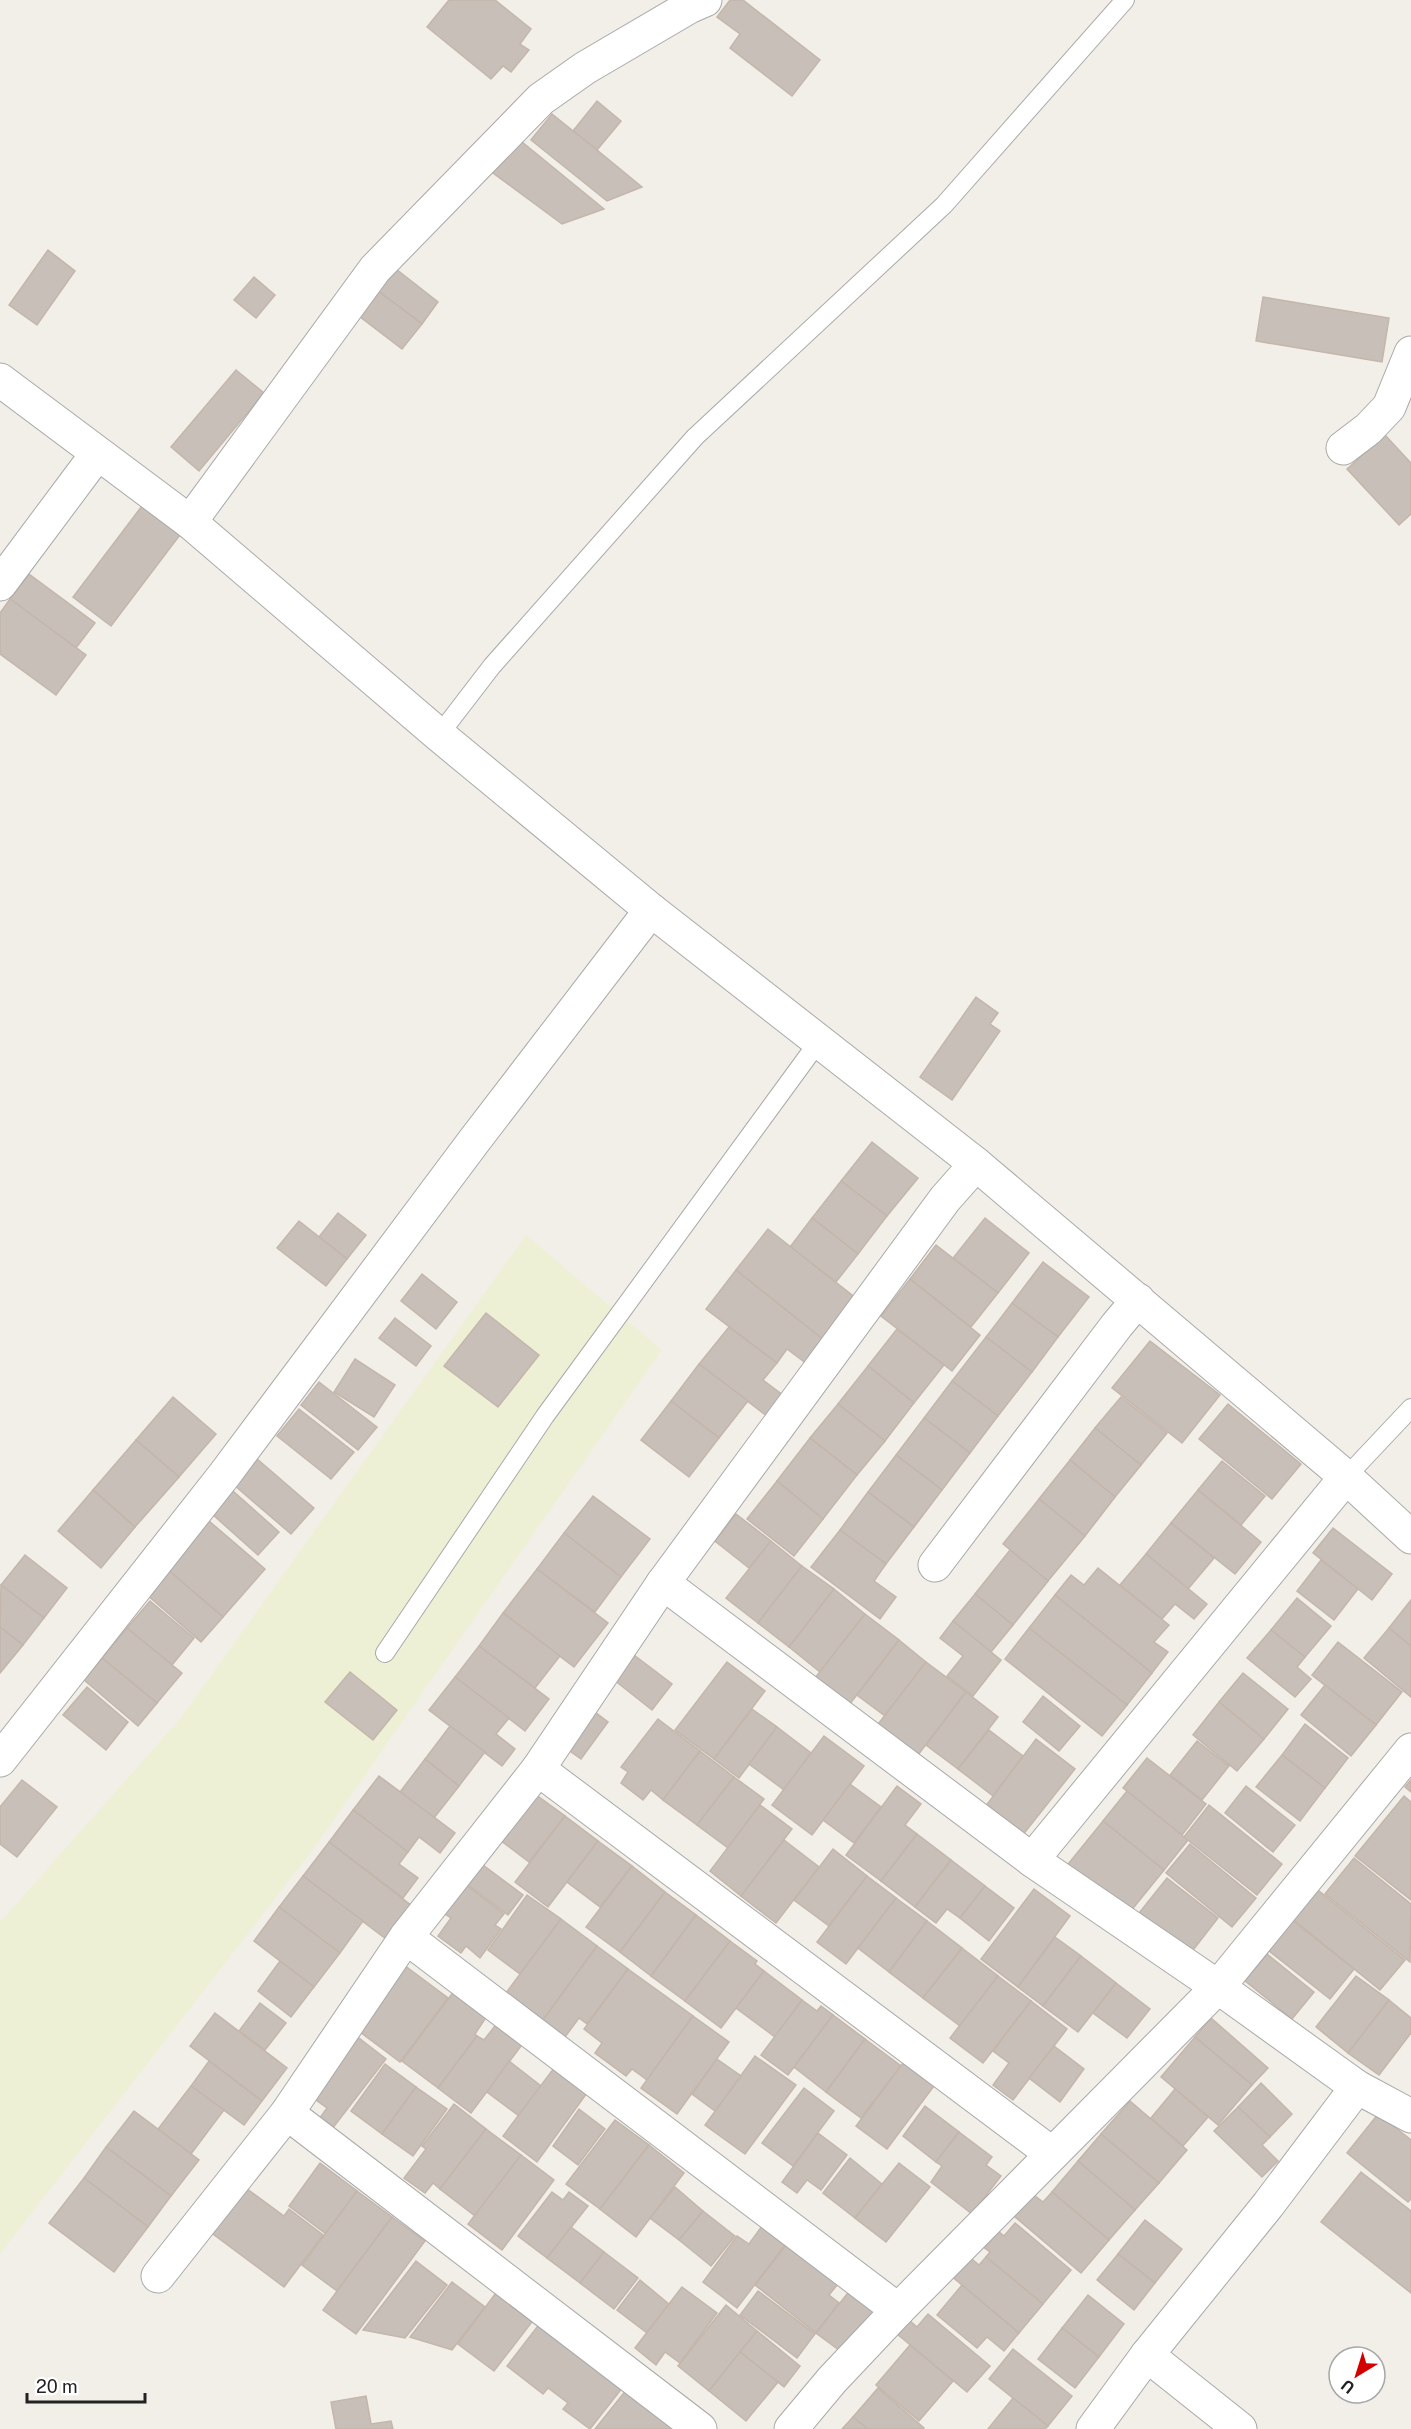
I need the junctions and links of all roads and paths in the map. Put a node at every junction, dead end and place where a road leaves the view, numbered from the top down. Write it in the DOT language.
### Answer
graph roads {
  1 [pos="1125,0"];
  2 [pos="692,2"];
  3 [pos="1411,353"];
  4 [pos="0,380"];
  5 [pos="1343,448"];
  6 [pos="97,454"];
  7 [pos="190,522"];
  8 [pos="0,584"];
  9 [pos="439,735"];
  10 [pos="651,910"];
  11 [pos="819,1041"];
  12 [pos="975,1164"];
  13 [pos="1138,1300"];
  14 [pos="1411,1408"];
  15 [pos="1346,1477"];
  16 [pos="1411,1537"];
  17 [pos="935,1565"];
  18 [pos="663,1583"];
  19 [pos="385,1653"];
  20 [pos="1411,1750"];
  21 [pos="0,1760"];
  22 [pos="538,1769"];
  23 [pos="1032,1860"];
  24 [pos="406,1938"];
  25 [pos="1218,1987"];
  26 [pos="1357,2087"];
  27 [pos="287,2113"];
  28 [pos="1411,2116"];
  29 [pos="1051,2153"];
  30 [pos="158,2276"];
  31 [pos="898,2310"];
  32 [pos="1147,2355"];
  33 [pos="700,2429"];
  34 [pos="791,2429"];
  35 [pos="1093,2429"];
  36 [pos="1240,2429"];
  1 -- 9 [label="lane"];
  2 -- 7 [label="street"];
  3 -- 5 [label="street"];
  4 -- 6 [label="street"];
  6 -- 7 [label="street"];
  6 -- 8 [label="street"];
  7 -- 9 [label="street"];
  9 -- 10 [label="street"];
  10 -- 11 [label="street"];
  10 -- 21 [label="street"];
  11 -- 12 [label="street"];
  11 -- 19 [label="lane"];
  12 -- 13 [label="street"];
  12 -- 18 [label="street"];
  13 -- 15 [label="street"];
  13 -- 17 [label="street"];
  14 -- 15 [label="lane"];
  15 -- 16 [label="street"];
  15 -- 23 [label="street"];
  18 -- 22 [label="street"];
  18 -- 23 [label="street"];
  20 -- 25 [label="street"];
  22 -- 24 [label="street"];
  22 -- 29 [label="street"];
  23 -- 25 [label="street"];
  24 -- 27 [label="street"];
  24 -- 31 [label="street"];
  25 -- 26 [label="street"];
  25 -- 29 [label="street"];
  26 -- 28 [label="street"];
  26 -- 32 [label="street"];
  27 -- 30 [label="street"];
  27 -- 33 [label="street"];
  29 -- 31 [label="street"];
  31 -- 34 [label="street"];
  32 -- 35 [label="street"];
  32 -- 36 [label="street"];
}
